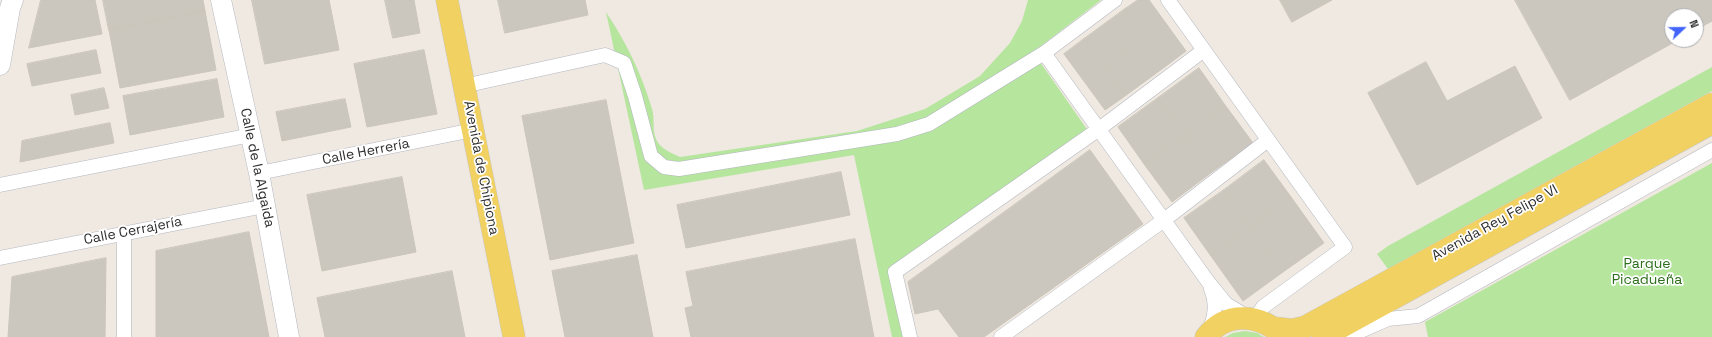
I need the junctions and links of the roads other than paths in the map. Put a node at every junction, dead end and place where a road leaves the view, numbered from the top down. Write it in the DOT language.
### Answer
graph roads {
  1 [pos="13,0"];
  2 [pos="221,0"];
  3 [pos="447,0"];
  4 [pos="461,0"];
  5 [pos="1115,0"];
  6 [pos="1168,0"];
  7 [pos="1204,50"];
  8 [pos="1044,53"];
  9 [pos="0,65"];
  10 [pos="477,83"];
  11 [pos="1712,104"];
  12 [pos="1712,123"];
  13 [pos="1099,129"];
  14 [pos="473,130"];
  15 [pos="251,135"];
  16 [pos="1268,140"];
  17 [pos="1712,150"];
  18 [pos="259,173"];
  19 [pos="0,185"];
  20 [pos="265,206"];
  21 [pos="1164,220"];
  22 [pos="124,233"];
  23 [pos="0,258"];
  24 [pos="1209,283"];
  25 [pos="1252,319"];
  26 [pos="1279,333"];
  27 [pos="1207,335"];
  28 [pos="124,337"];
  29 [pos="289,337"];
  30 [pos="514,337"];
  31 [pos="528,337"];
  32 [pos="910,337"];
  33 [pos="1001,337"];
  34 [pos="1323,337"];
  35 [pos="1347,337"];
  1 -- 9 [label="street"];
  2 -- 15 [label="street, Calle de la Algaida"];
  3 -- 14 [label="main road, Avenida de Chipiona"];
  4 -- 10 [label="main road, Avenida de Chipiona"];
  5 -- 8 [label="street"];
  6 -- 7 [label="street"];
  7 -- 13 [label="street"];
  7 -- 16 [label="street"];
  8 -- 10 [label="street"];
  8 -- 13 [label="street"];
  10 -- 31 [label="main road, Avenida de Chipiona"];
  11 -- 26 [label="main road, Avenida Rey Felipe VI"];
  12 -- 34 [label="main road, Avenida Rey Felipe VI"];
  13 -- 21 [label="street"];
  13 -- 32 [label="street"];
  14 -- 18 [label="street, Calle Herrería"];
  14 -- 30 [label="main road, Avenida de Chipiona"];
  15 -- 18 [label="street, Calle de la Algaida"];
  15 -- 19 [label="street"];
  16 -- 21 [label="street"];
  16 -- 25 [label="street"];
  17 -- 35 [label="street"];
  18 -- 20 [label="street, Calle de la Algaida"];
  20 -- 22 [label="street, Calle Cerrajería"];
  20 -- 29 [label="street, Calle de la Algaida"];
  21 -- 24 [label="street"];
  21 -- 33 [label="street"];
  22 -- 23 [label="street, Calle Cerrajería"];
  22 -- 28 [label="street"];
  24 -- 25 [label="street"];
  24 -- 27 [label="street"];
  25 -- 26 [label="main road"];
  25 -- 27 [label="main road"];
}
